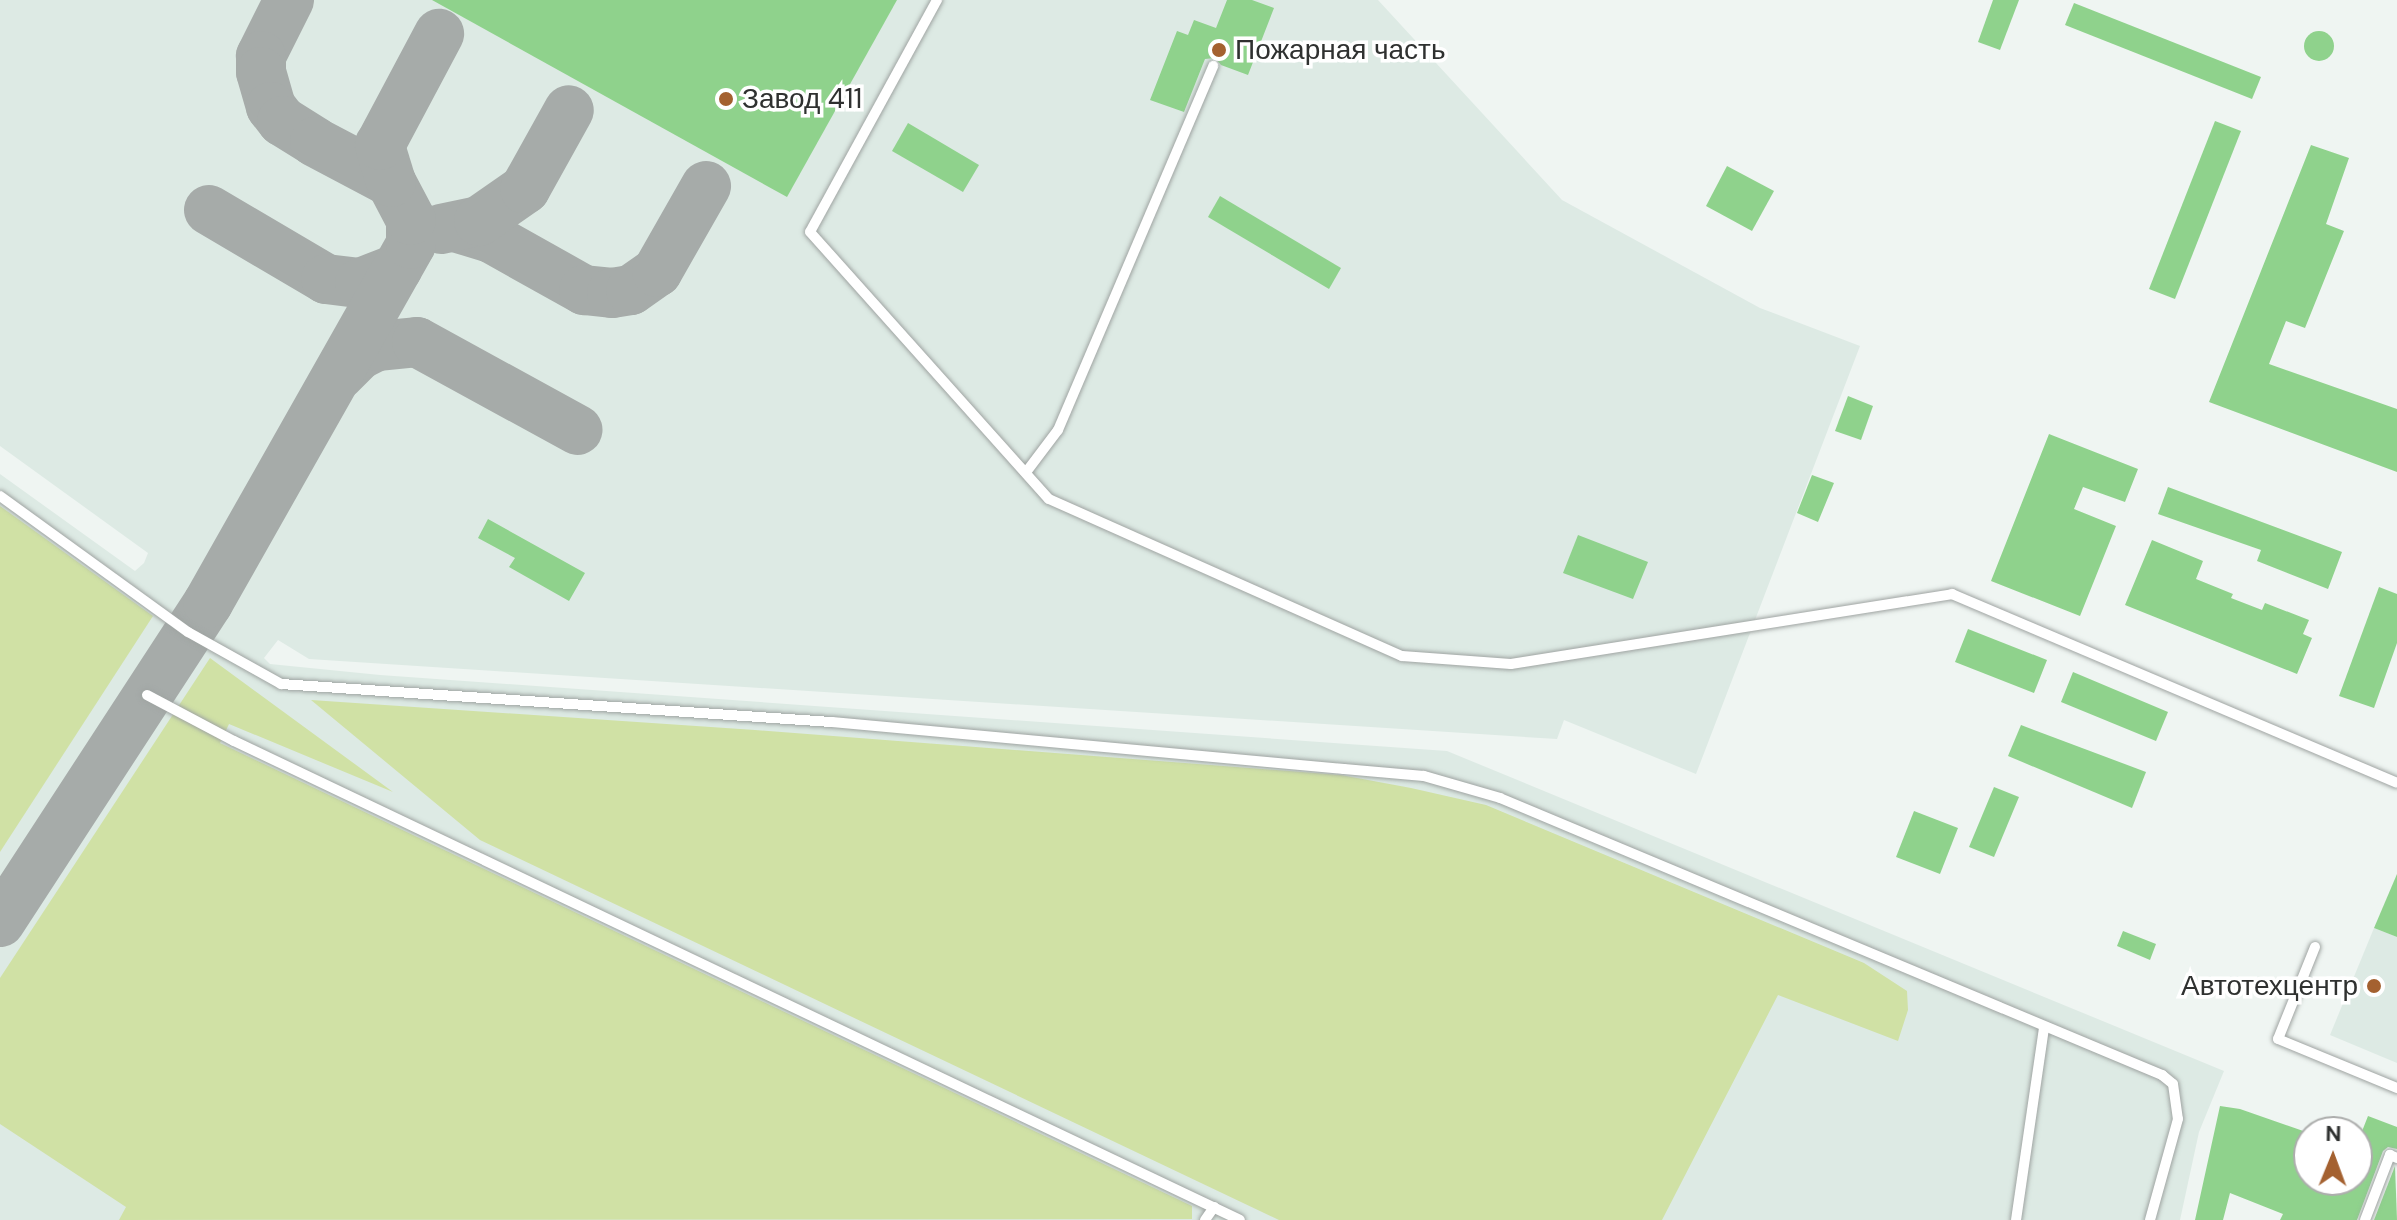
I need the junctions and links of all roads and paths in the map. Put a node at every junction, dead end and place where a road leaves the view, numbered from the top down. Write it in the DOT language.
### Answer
graph roads {
  1 [pos="937,0"];
  2 [pos="1213,66"];
  3 [pos="1027,471"];
  4 [pos="0,496"];
  5 [pos="147,695"];
  6 [pos="2397,783"];
  7 [pos="2315,947"];
  8 [pos="2044,1027"];
  9 [pos="2397,1088"];
  10 [pos="2397,1158"];
  11 [pos="1214,1207"];
  12 [pos="1205,1220"];
  13 [pos="1240,1220"];
  14 [pos="2016,1220"];
  15 [pos="2150,1220"];
  16 [pos="2365,1220"];
  1 -- 3 [label="lane"];
  2 -- 3 [label="lane"];
  3 -- 6 [label="lane"];
  4 -- 8 [label="lane"];
  5 -- 11 [label="lane"];
  7 -- 9 [label="lane"];
  8 -- 14 [label="lane"];
  8 -- 15 [label="lane"];
  10 -- 16 [label="lane"];
  11 -- 12 [label="lane"];
  11 -- 13 [label="lane"];
}
